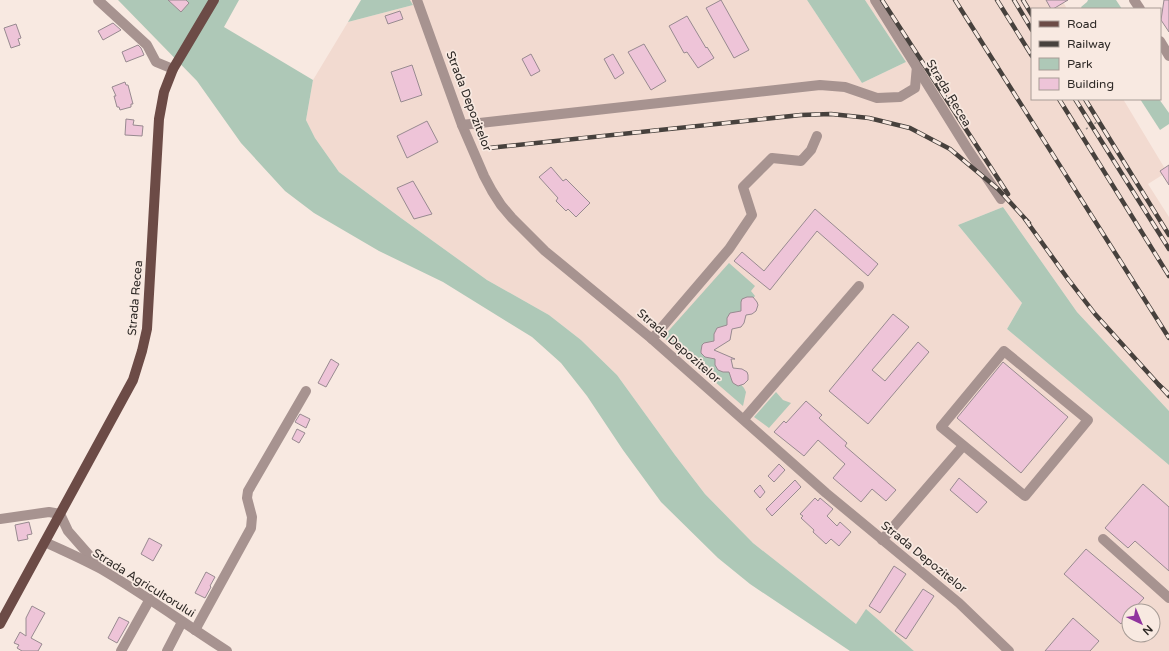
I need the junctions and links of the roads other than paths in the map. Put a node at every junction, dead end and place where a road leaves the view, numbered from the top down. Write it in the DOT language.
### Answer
graph roads {
  1 [pos="98,0"];
  2 [pos="214,0"];
  3 [pos="417,0"];
  4 [pos="876,0"];
  5 [pos="1161,44"];
  6 [pos="1169,56"];
  7 [pos="917,66"];
  8 [pos="173,69"];
  9 [pos="462,124"];
  10 [pos="817,136"];
  11 [pos="1001,199"];
  12 [pos="859,286"];
  13 [pos="652,339"];
  14 [pos="306,391"];
  15 [pos="744,420"];
  16 [pos="963,446"];
  17 [pos="60,514"];
  18 [pos="0,519"];
  19 [pos="1103,539"];
  20 [pos="882,540"];
  21 [pos="45,542"];
  22 [pos="100,568"];
  23 [pos="150,598"];
  24 [pos="1169,598"];
  25 [pos="182,622"];
  26 [pos="0,624"];
  27 [pos="195,630"];
  28 [pos="121,651"];
  29 [pos="167,651"];
  30 [pos="227,651"];
  31 [pos="1009,651"];
  1 -- 8 [label="street"];
  2 -- 8 [label="main road, Strada Recea"];
  3 -- 9 [label="street, Strada Depozitelor"];
  4 -- 7 [label="street, Strada Recea"];
  5 -- 6 [label="street"];
  7 -- 9 [label="street"];
  7 -- 11 [label="street, Strada Recea"];
  8 -- 17 [label="main road, Strada Recea"];
  9 -- 13 [label="street, Strada Depozitelor"];
  10 -- 13 [label="street"];
  12 -- 15 [label="street"];
  13 -- 15 [label="street, Strada Depozitelor"];
  14 -- 27 [label="street"];
  15 -- 20 [label="street, Strada Depozitelor"];
  16 -- 16 [label="street"];
  16 -- 20 [label="street"];
  17 -- 18 [label="street"];
  17 -- 21 [label="main road, Strada Recea"];
  17 -- 22 [label="street"];
  19 -- 24 [label="street"];
  20 -- 31 [label="street, Strada Depozitelor"];
  21 -- 22 [label="street, Strada Agricultorului"];
  21 -- 26 [label="main road, Strada Recea"];
  22 -- 23 [label="street, Strada Agricultorului"];
  23 -- 25 [label="street, Strada Agricultorului"];
  23 -- 28 [label="street"];
  25 -- 27 [label="street, Strada Agricultorului"];
  25 -- 29 [label="street"];
  27 -- 30 [label="street, Strada Agricultorului"];
}
